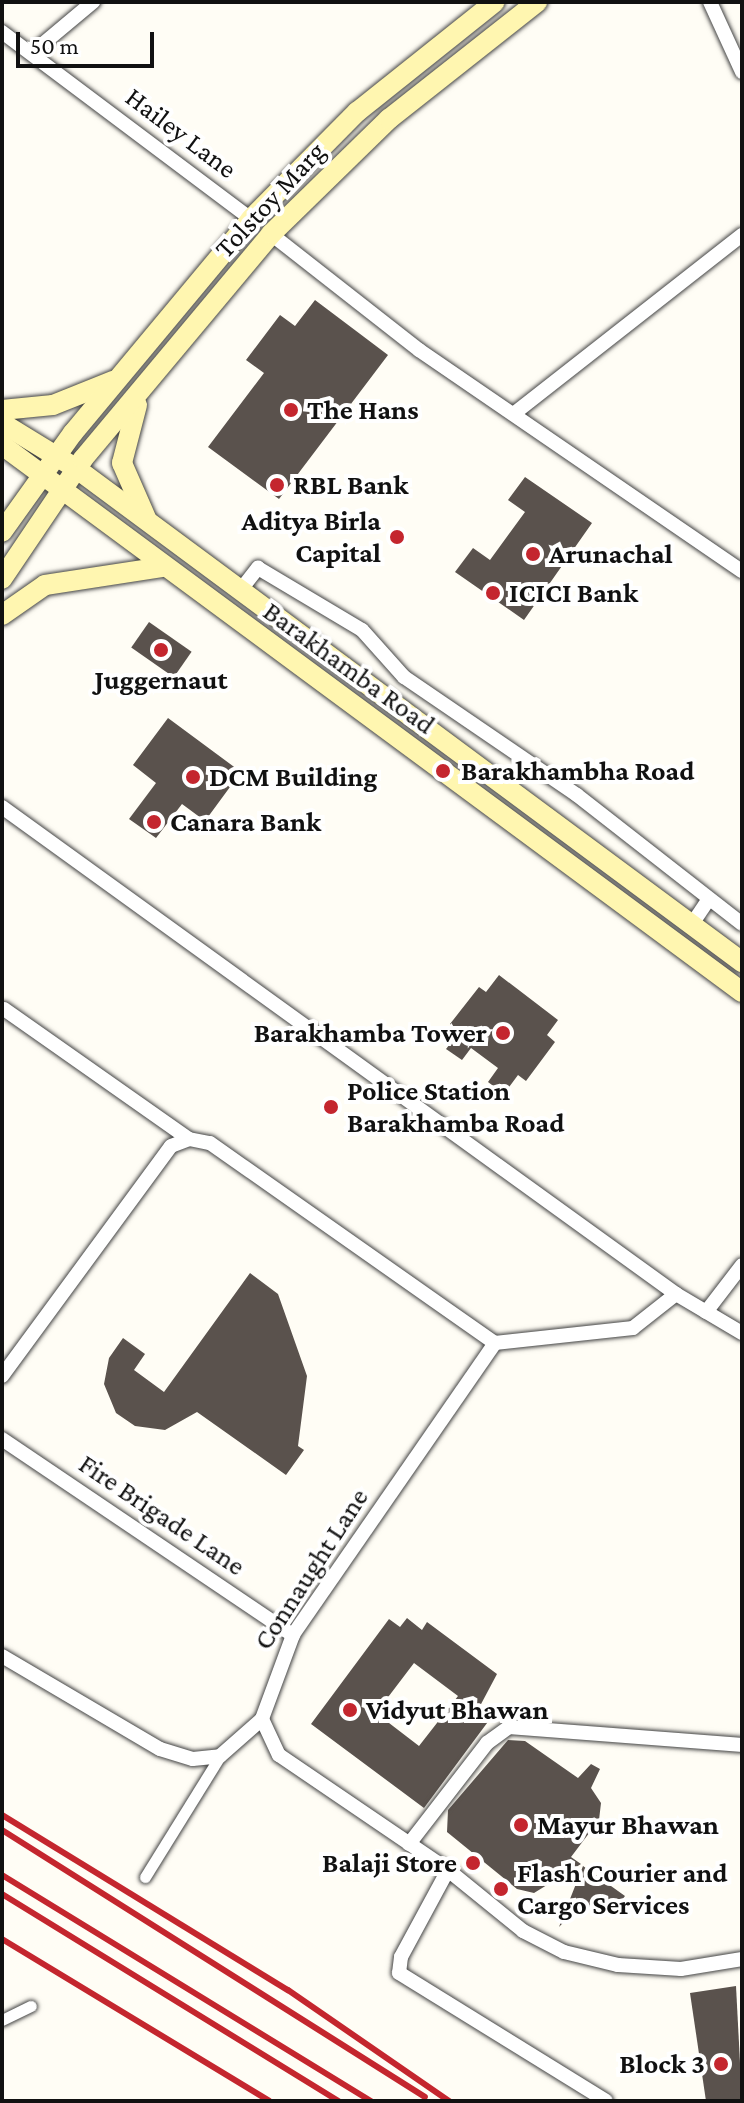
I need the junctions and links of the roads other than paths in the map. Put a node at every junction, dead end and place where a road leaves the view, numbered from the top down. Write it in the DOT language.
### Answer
graph roads {
  1 [pos="93,2"];
  2 [pos="495,2"];
  3 [pos="537,2"];
  4 [pos="710,2"];
  5 [pos="2,32"];
  6 [pos="32,53"];
  7 [pos="742,72"];
  8 [pos="251,219"];
  9 [pos="271,234"];
  10 [pos="742,235"];
  11 [pos="121,376"];
  12 [pos="142,390"];
  13 [pos="5,411"];
  14 [pos="516,412"];
  15 [pos="2,445"];
  16 [pos="50,465"];
  17 [pos="77,469"];
  18 [pos="65,489"];
  19 [pos="150,525"];
  20 [pos="2,532"];
  21 [pos="162,567"];
  22 [pos="742,571"];
  23 [pos="2,579"];
  24 [pos="239,592"];
  25 [pos="2,615"];
  26 [pos="2,807"];
  27 [pos="709,899"];
  28 [pos="692,924"];
  29 [pos="742,924"];
  30 [pos="742,962"];
  31 [pos="742,992"];
  32 [pos="4,1009"];
  33 [pos="189,1139"];
  34 [pos="742,1265"];
  35 [pos="676,1294"];
  36 [pos="706,1312"];
  37 [pos="742,1333"];
  38 [pos="495,1343"];
  39 [pos="2,1376"];
  40 [pos="2,1439"];
  41 [pos="293,1635"];
  42 [pos="2,1656"];
  43 [pos="262,1719"];
  44 [pos="742,1745"];
  45 [pos="220,1756"];
  46 [pos="409,1844"];
  47 [pos="448,1870"];
  48 [pos="145,1877"];
  49 [pos="742,1959"];
  50 [pos="31,2006"];
  51 [pos="2,2020"];
  52 [pos="606,2101"];
  1 -- 6 [label="street"];
  2 -- 8 [label="main road, Tolstoy Marg"];
  3 -- 9 [label="main road, Tolstoy Marg"];
  4 -- 7 [label="street"];
  5 -- 6 [label="street, Hailey Lane"];
  6 -- 8 [label="street, Hailey Lane"];
  8 -- 11 [label="main road, Tolstoy Marg"];
  9 -- 12 [label="main road, Tolstoy Marg"];
  9 -- 14 [label="street"];
  10 -- 14 [label="street"];
  11 -- 13 [label="main road"];
  11 -- 16 [label="main road, Tolstoy Marg"];
  12 -- 17 [label="main road, Tolstoy Marg"];
  12 -- 19 [label="main road"];
  13 -- 16 [label="main road, Barakhamba Road"];
  14 -- 22 [label="street"];
  15 -- 16 [label="main road, Barakhamba Road"];
  16 -- 17 [label="main road, Barakhamba Road"];
  16 -- 18 [label="main road, Barakhamba Road"];
  16 -- 20 [label="main road, Tolstoy Marg"];
  17 -- 18 [label="main road, Tolstoy Marg"];
  17 -- 19 [label="main road, Barakhamba Road"];
  18 -- 21 [label="main road, Barakhamba Road"];
  18 -- 23 [label="main road, Tolstoy Marg"];
  19 -- 24 [label="main road, Barakhamba Road"];
  21 -- 25 [label="main road"];
  21 -- 31 [label="main road, Barakhamba Road"];
  24 -- 27 [label="street"];
  24 -- 28 [label="main road, Barakhamba Road"];
  26 -- 35 [label="street"];
  27 -- 28 [label="street"];
  27 -- 29 [label="street"];
  28 -- 30 [label="main road, Barakhamba Road"];
  32 -- 33 [label="street"];
  33 -- 38 [label="street"];
  33 -- 39 [label="street"];
  34 -- 36 [label="street"];
  35 -- 36 [label="street"];
  35 -- 38 [label="street"];
  36 -- 37 [label="street"];
  38 -- 41 [label="street, Connaught Lane"];
  40 -- 41 [label="street, Fire Brigade Lane"];
  41 -- 43 [label="street, Connaught Lane"];
  42 -- 45 [label="street"];
  43 -- 45 [label="street"];
  43 -- 46 [label="street"];
  44 -- 46 [label="street"];
  45 -- 48 [label="street"];
  46 -- 47 [label="street"];
  47 -- 49 [label="street"];
  47 -- 52 [label="street"];
  50 -- 51 [label="street"];
}
